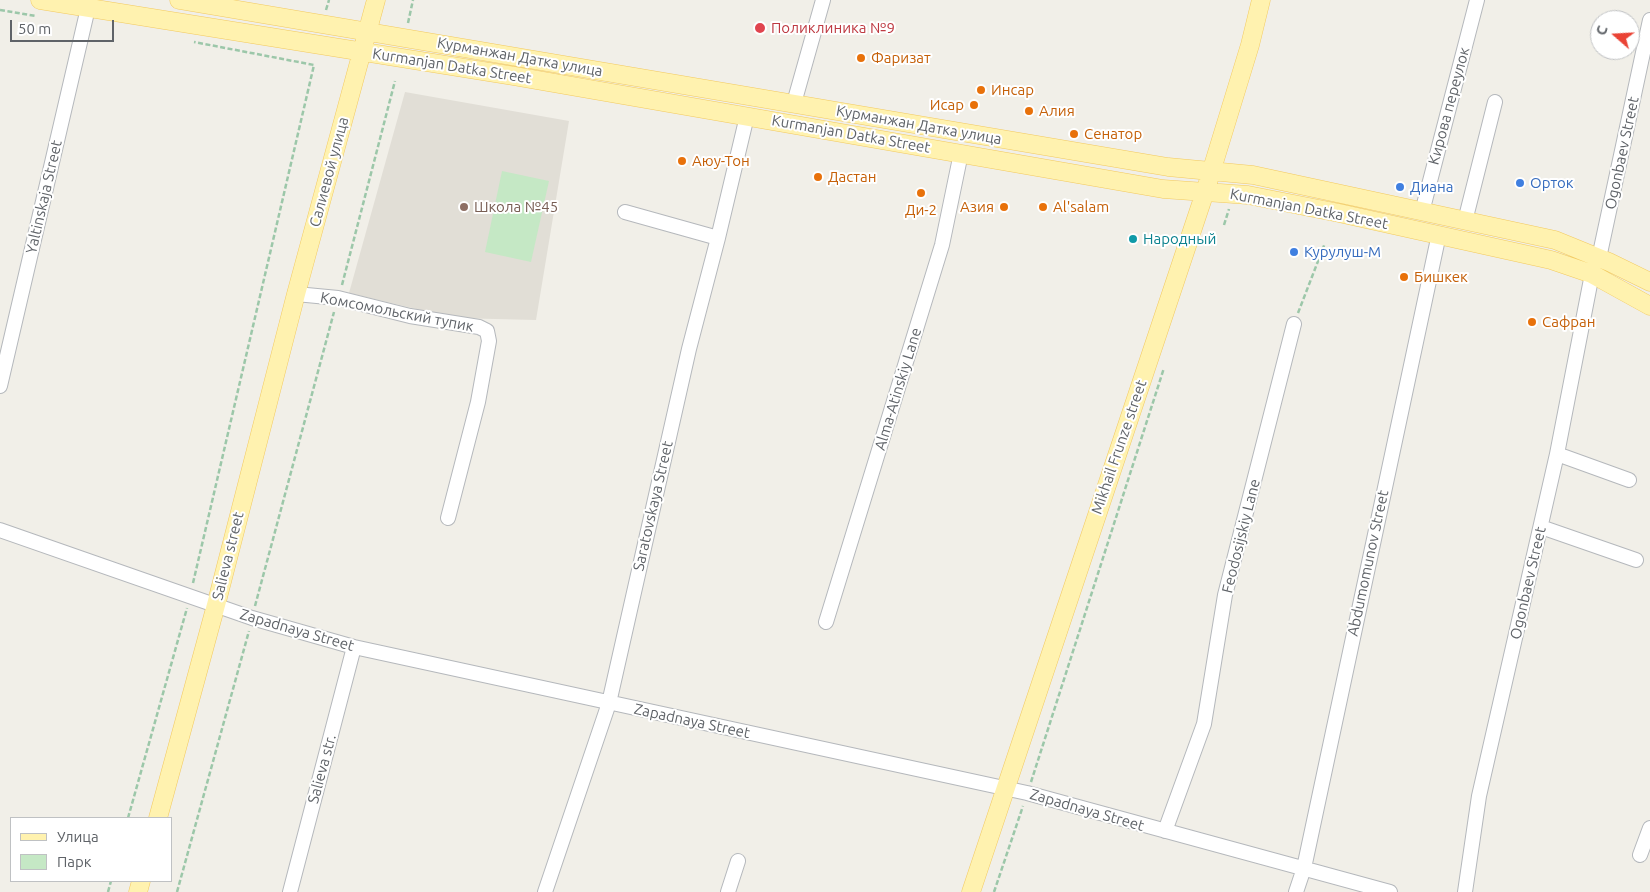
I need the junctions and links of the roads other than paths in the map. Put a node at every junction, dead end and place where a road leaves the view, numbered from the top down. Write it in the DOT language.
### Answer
graph roads {
  1 [pos="179,0"];
  2 [pos="376,0"];
  3 [pos="823,0"];
  4 [pos="1261,0"];
  5 [pos="1477,0"];
  6 [pos="39,8"];
  7 [pos="88,8"];
  8 [pos="1650,20"];
  9 [pos="368,31"];
  10 [pos="362,51"];
  11 [pos="1495,102"];
  12 [pos="794,103"];
  13 [pos="748,116"];
  14 [pos="961,152"];
  15 [pos="1211,172"];
  16 [pos="1205,192"];
  17 [pos="625,212"];
  18 [pos="1422,212"];
  19 [pos="1465,221"];
  20 [pos="1439,234"];
  21 [pos="718,238"];
  22 [pos="1599,258"];
  23 [pos="1592,274"];
  24 [pos="1650,282"];
  25 [pos="296,294"];
  26 [pos="1650,306"];
  27 [pos="1294,324"];
  28 [pos="0,386"];
  29 [pos="1557,454"];
  30 [pos="1629,480"];
  31 [pos="448,518"];
  32 [pos="1541,527"];
  33 [pos="0,530"];
  34 [pos="1636,560"];
  35 [pos="216,605"];
  36 [pos="826,622"];
  37 [pos="354,647"];
  38 [pos="608,703"];
  39 [pos="1005,788"];
  40 [pos="158,817"];
  41 [pos="1650,828"];
  42 [pos="1165,831"];
  43 [pos="1640,854"];
  44 [pos="738,861"];
  45 [pos="1304,868"];
  46 [pos="290,892"];
  47 [pos="545,892"];
  48 [pos="728,892"];
  49 [pos="971,892"];
  50 [pos="1296,892"];
  51 [pos="1390,892"];
  52 [pos="1465,892"];
  1 -- 9 [label="main road, Курманжан Датка улица"];
  2 -- 9 [label="main road"];
  3 -- 12 [label="street"];
  4 -- 15 [label="main road, Mikhail Frunze street"];
  5 -- 18 [label="street, Кирова переулок"];
  6 -- 7 [label="main road, Kurmanjan Datka Street"];
  7 -- 10 [label="main road, Kurmanjan Datka Street"];
  7 -- 28 [label="street, Yaltinskaja Street"];
  8 -- 22 [label="street, Ogonbaev Street"];
  9 -- 10 [label="main road"];
  9 -- 12 [label="main road, Курманжан Датка улица"];
  10 -- 13 [label="main road, Kurmanjan Datka Street"];
  10 -- 25 [label="main road, Салиевой улица"];
  11 -- 19 [label="street"];
  12 -- 15 [label="main road, Курманжан Датка улица"];
  13 -- 14 [label="main road, Kurmanjan Datka Street"];
  13 -- 21 [label="street, Saratovskaya Street"];
  14 -- 16 [label="main road, Kurmanjan Datka Street"];
  14 -- 36 [label="street, Alma-Atinskiy Lane"];
  15 -- 16 [label="main road, Mikhail Frunze street"];
  15 -- 18 [label="main road, Курманжан Датка улица"];
  16 -- 20 [label="main road, Kurmanjan Datka Street"];
  16 -- 39 [label="main road, Mikhail Frunze street"];
  17 -- 21 [label="street"];
  18 -- 19 [label="main road, Курманжан Датка улица"];
  19 -- 22 [label="main road, Курманжан Датка улица"];
  20 -- 23 [label="main road, Kurmanjan Datka Street"];
  20 -- 45 [label="street, Abdumomunov Street"];
  21 -- 38 [label="street, Saratovskaya Street"];
  22 -- 24 [label="main road, Курманжан Датка улица"];
  23 -- 26 [label="main road, Kurmanjan Datka Street"];
  23 -- 29 [label="street, Ogonbaev Street"];
  25 -- 31 [label="street, Комсомольский тупик"];
  25 -- 35 [label="main road, Salieva street"];
  27 -- 42 [label="street, Feodosijskiy Lane"];
  29 -- 30 [label="street"];
  29 -- 32 [label="street, Ogonbaev Street"];
  32 -- 34 [label="street"];
  32 -- 52 [label="street, Ogonbaev Street"];
  33 -- 35 [label="street, Zapadnaya Street"];
  35 -- 37 [label="street, Zapadnaya Street"];
  35 -- 40 [label="main road, Salieva street"];
  37 -- 38 [label="street, Zapadnaya Street"];
  37 -- 46 [label="street, Salieva str."];
  38 -- 39 [label="street, Zapadnaya Street"];
  38 -- 47 [label="street, Saratovskaya Street"];
  39 -- 42 [label="street, Zapadnaya Street"];
  39 -- 49 [label="main road, Mikhail Frunze street"];
  41 -- 43 [label="street"];
  42 -- 45 [label="street, Zapadnaya Street"];
  44 -- 48 [label="street"];
  45 -- 50 [label="street, Abdumomunov Street"];
  45 -- 51 [label="street, Zapadnaya Street"];
}
